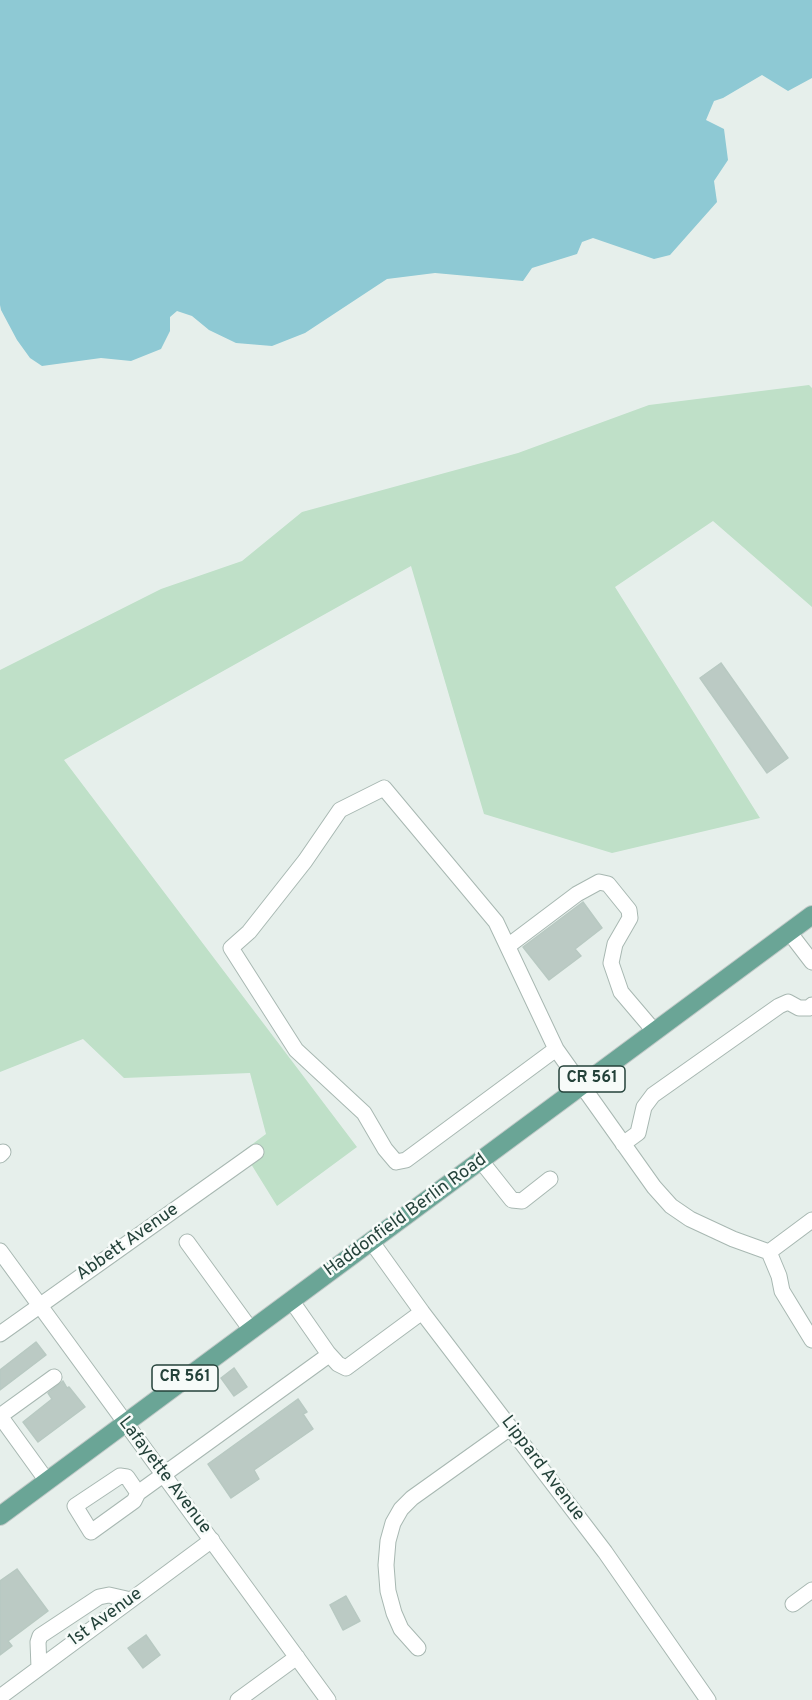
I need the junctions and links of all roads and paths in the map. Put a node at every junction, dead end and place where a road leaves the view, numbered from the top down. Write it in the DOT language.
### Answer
graph roads {
  1 [pos="812,915"];
  2 [pos="789,932"];
  3 [pos="508,946"];
  4 [pos="812,962"];
  5 [pos="812,1005"];
  6 [pos="655,1032"];
  7 [pos="556,1049"];
  8 [pos="582,1087"];
  9 [pos="623,1144"];
  10 [pos="256,1152"];
  11 [pos="481,1161"];
  12 [pos="550,1179"];
  13 [pos="812,1220"];
  14 [pos="371,1241"];
  15 [pos="187,1242"];
  16 [pos="0,1251"];
  17 [pos="770,1252"];
  18 [pos="291,1300"];
  19 [pos="40,1306"];
  20 [pos="422,1312"];
  21 [pos="251,1330"];
  22 [pos="0,1334"];
  23 [pos="812,1340"];
  24 [pos="328,1353"];
  25 [pos="54,1377"];
  26 [pos="0,1416"];
  27 [pos="124,1423"];
  28 [pos="510,1428"];
  29 [pos="163,1475"];
  30 [pos="47,1481"];
  31 [pos="138,1493"];
  32 [pos="0,1516"];
  33 [pos="212,1540"];
  34 [pos="812,1590"];
  35 [pos="131,1600"];
  36 [pos="793,1604"];
  37 [pos="418,1648"];
  38 [pos="297,1657"];
  39 [pos="39,1668"];
  40 [pos="0,1696"];
  41 [pos="238,1700"];
  42 [pos="328,1700"];
  43 [pos="708,1700"];
  1 -- 2 [label="main road, Haddonfield Berlin Road / CR 561"];
  2 -- 4 [label="street"];
  2 -- 6 [label="main road, Haddonfield Berlin Road / CR 561"];
  3 -- 6 [label="street"];
  3 -- 7 [label="street"];
  3 -- 7 [label="street"];
  5 -- 9 [label="street"];
  6 -- 8 [label="main road, Haddonfield Berlin Road / CR 561"];
  7 -- 8 [label="street"];
  8 -- 9 [label="street"];
  8 -- 11 [label="main road, Haddonfield Berlin Road / CR 561"];
  9 -- 17 [label="street"];
  10 -- 19 [label="street, Abbett Avenue"];
  11 -- 12 [label="street"];
  11 -- 14 [label="main road, Haddonfield Berlin Road / CR 561"];
  13 -- 17 [label="street"];
  14 -- 18 [label="main road, Haddonfield Berlin Road / CR 561"];
  14 -- 20 [label="street, Lippard Avenue"];
  15 -- 21 [label="street"];
  16 -- 19 [label="street, Lafayette Avenue"];
  17 -- 23 [label="street"];
  18 -- 21 [label="main road, Haddonfield Berlin Road / CR 561"];
  18 -- 24 [label="street"];
  19 -- 22 [label="street, Abbett Avenue"];
  19 -- 27 [label="street, Lafayette Avenue"];
  20 -- 24 [label="street"];
  20 -- 28 [label="street, Lippard Avenue"];
  21 -- 27 [label="main road, Haddonfield Berlin Road / CR 561"];
  24 -- 29 [label="street"];
  25 -- 26 [label="street"];
  26 -- 30 [label="street"];
  27 -- 29 [label="street, Lafayette Avenue"];
  27 -- 30 [label="main road, Haddonfield Berlin Road / CR 561"];
  28 -- 37 [label="street"];
  28 -- 43 [label="street, Lippard Avenue"];
  29 -- 31 [label="street"];
  29 -- 33 [label="street, Lafayette Avenue"];
  30 -- 32 [label="main road, Haddonfield Berlin Road / CR 561"];
  33 -- 35 [label="street, 1st Avenue"];
  33 -- 38 [label="street, Lafayette Avenue"];
  34 -- 36 [label="street"];
  35 -- 39 [label="street, 1st Avenue"];
  35 -- 39 [label="street"];
  38 -- 41 [label="street"];
  38 -- 42 [label="street, Lafayette Avenue"];
  39 -- 40 [label="street, 1st Avenue"];
}
